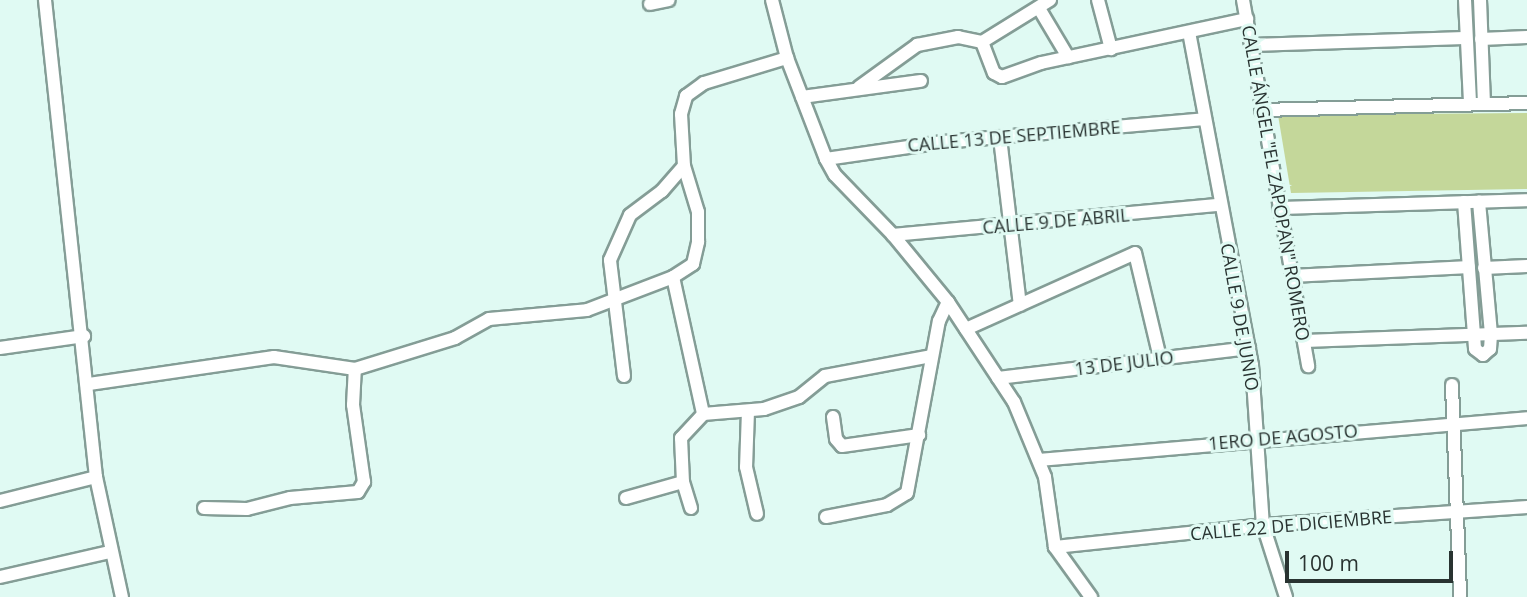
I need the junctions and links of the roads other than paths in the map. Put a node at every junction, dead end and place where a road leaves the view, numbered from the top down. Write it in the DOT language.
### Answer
graph roads {
  1 [pos="45,0"];
  2 [pos="669,0"];
  3 [pos="772,0"];
  4 [pos="1050,0"];
  5 [pos="1098,0"];
  6 [pos="1243,0"];
  7 [pos="1465,0"];
  8 [pos="1480,0"];
  9 [pos="650,4"];
  10 [pos="1040,10"];
  11 [pos="1247,19"];
  12 [pos="1189,32"];
  13 [pos="1527,37"];
  14 [pos="1466,38"];
  15 [pos="1481,39"];
  16 [pos="982,42"];
  17 [pos="1251,45"];
  18 [pos="1111,48"];
  19 [pos="1068,57"];
  20 [pos="786,58"];
  21 [pos="921,81"];
  22 [pos="859,87"];
  23 [pos="802,97"];
  24 [pos="1527,103"];
  25 [pos="1471,104"];
  26 [pos="1485,104"];
  27 [pos="1261,110"];
  28 [pos="1204,119"];
  29 [pos="1000,138"];
  30 [pos="826,159"];
  31 [pos="684,166"];
  32 [pos="1527,200"];
  33 [pos="1464,202"];
  34 [pos="1479,202"];
  35 [pos="1219,205"];
  36 [pos="1279,208"];
  37 [pos="1008,226"];
  38 [pos="893,235"];
  39 [pos="1527,266"];
  40 [pos="1469,267"];
  41 [pos="1484,268"];
  42 [pos="1292,276"];
  43 [pos="673,277"];
  44 [pos="614,302"];
  45 [pos="948,302"];
  46 [pos="1020,305"];
  47 [pos="966,329"];
  48 [pos="1527,333"];
  49 [pos="1476,334"];
  50 [pos="1491,334"];
  51 [pos="84,336"];
  52 [pos="1304,341"];
  53 [pos="0,348"];
  54 [pos="1249,348"];
  55 [pos="932,356"];
  56 [pos="1160,358"];
  57 [pos="1308,366"];
  58 [pos="355,369"];
  59 [pos="624,376"];
  60 [pos="998,378"];
  61 [pos="89,384"];
  62 [pos="1452,385"];
  63 [pos="748,411"];
  64 [pos="703,414"];
  65 [pos="833,417"];
  66 [pos="1527,418"];
  67 [pos="1456,421"];
  68 [pos="919,435"];
  69 [pos="1256,440"];
  70 [pos="1040,460"];
  71 [pos="96,477"];
  72 [pos="683,482"];
  73 [pos="626,498"];
  74 [pos="0,501"];
  75 [pos="1527,507"];
  76 [pos="204,508"];
  77 [pos="691,508"];
  78 [pos="1455,512"];
  79 [pos="757,514"];
  80 [pos="826,517"];
  81 [pos="1263,525"];
  82 [pos="1055,547"];
  83 [pos="110,552"];
  84 [pos="0,577"];
  85 [pos="122,597"];
  86 [pos="1091,597"];
  87 [pos="1286,597"];
  88 [pos="1460,597"];
  1 -- 51 [label="street"];
  2 -- 9 [label="street"];
  3 -- 20 [label="street"];
  4 -- 10 [label="street"];
  5 -- 18 [label="street"];
  6 -- 11 [label="street, CALLE ÁNGEL \"EL ZAPOPAN\" ROMERO"];
  7 -- 14 [label="street"];
  8 -- 15 [label="street"];
  10 -- 16 [label="street"];
  10 -- 19 [label="street"];
  11 -- 12 [label="street"];
  11 -- 17 [label="street, CALLE ÁNGEL \"EL ZAPOPAN\" ROMERO"];
  12 -- 18 [label="street"];
  12 -- 28 [label="street, CALLE 9 DE JUNIO"];
  13 -- 15 [label="street"];
  14 -- 17 [label="street"];
  14 -- 25 [label="street"];
  15 -- 26 [label="street"];
  16 -- 19 [label="street"];
  16 -- 22 [label="street"];
  17 -- 27 [label="street, CALLE ÁNGEL \"EL ZAPOPAN\" ROMERO"];
  18 -- 19 [label="street"];
  20 -- 23 [label="street"];
  20 -- 31 [label="street"];
  21 -- 22 [label="street"];
  22 -- 23 [label="street"];
  23 -- 30 [label="street"];
  24 -- 26 [label="street"];
  25 -- 26 [label="street"];
  25 -- 27 [label="street"];
  27 -- 36 [label="street, CALLE ÁNGEL \"EL ZAPOPAN\" ROMERO"];
  28 -- 29 [label="street, CALLE 13 DE SEPTIEMBRE"];
  28 -- 35 [label="street, CALLE 9 DE JUNIO"];
  29 -- 30 [label="street, CALLE 13 DE SEPTIEMBRE"];
  29 -- 37 [label="street"];
  30 -- 38 [label="street"];
  31 -- 43 [label="street"];
  31 -- 44 [label="street"];
  32 -- 34 [label="street"];
  33 -- 34 [label="street"];
  33 -- 36 [label="street"];
  33 -- 40 [label="street"];
  34 -- 41 [label="street"];
  35 -- 37 [label="street, CALLE 9 DE ABRIL"];
  35 -- 54 [label="street, CALLE 9 DE JUNIO"];
  36 -- 42 [label="street, CALLE ÁNGEL \"EL ZAPOPAN\" ROMERO"];
  37 -- 38 [label="street, CALLE 9 DE ABRIL"];
  37 -- 46 [label="street"];
  38 -- 45 [label="street"];
  39 -- 41 [label="street"];
  40 -- 42 [label="street"];
  40 -- 49 [label="street"];
  41 -- 50 [label="street"];
  42 -- 52 [label="street, CALLE ÁNGEL \"EL ZAPOPAN\" ROMERO"];
  43 -- 44 [label="street"];
  43 -- 64 [label="street"];
  44 -- 58 [label="street"];
  44 -- 59 [label="street"];
  45 -- 47 [label="street"];
  45 -- 55 [label="street"];
  46 -- 47 [label="street"];
  46 -- 56 [label="street"];
  47 -- 60 [label="street"];
  48 -- 50 [label="street"];
  49 -- 50 [label="street"];
  49 -- 50 [label="street"];
  49 -- 52 [label="street"];
  51 -- 53 [label="street"];
  51 -- 61 [label="street"];
  52 -- 57 [label="street, CALLE ÁNGEL \"EL ZAPOPAN\" ROMERO"];
  54 -- 56 [label="street, 13 DE JULIO"];
  54 -- 69 [label="street, CALLE 9 DE JUNIO"];
  55 -- 63 [label="street"];
  55 -- 68 [label="street"];
  56 -- 60 [label="street, 13 DE JULIO"];
  58 -- 61 [label="street"];
  58 -- 76 [label="street"];
  60 -- 70 [label="street"];
  61 -- 71 [label="street"];
  62 -- 67 [label="street"];
  63 -- 64 [label="street"];
  63 -- 79 [label="street"];
  64 -- 72 [label="street"];
  65 -- 68 [label="street"];
  66 -- 67 [label="street, 1ERO DE AGOSTO"];
  67 -- 69 [label="street, 1ERO DE AGOSTO"];
  67 -- 78 [label="street"];
  68 -- 80 [label="street"];
  69 -- 70 [label="street, 1ERO DE AGOSTO"];
  69 -- 81 [label="street, CALLE 9 DE JUNIO"];
  70 -- 82 [label="street"];
  71 -- 74 [label="street"];
  71 -- 83 [label="street"];
  72 -- 73 [label="street"];
  72 -- 77 [label="street"];
  75 -- 78 [label="street, CALLE 22 DE DICIEMBRE"];
  78 -- 81 [label="street, CALLE 22 DE DICIEMBRE"];
  78 -- 88 [label="street"];
  81 -- 82 [label="street, CALLE 22 DE DICIEMBRE"];
  81 -- 87 [label="street, CALLE 9 DE JUNIO"];
  82 -- 86 [label="street"];
  83 -- 84 [label="street"];
  83 -- 85 [label="street"];
}
